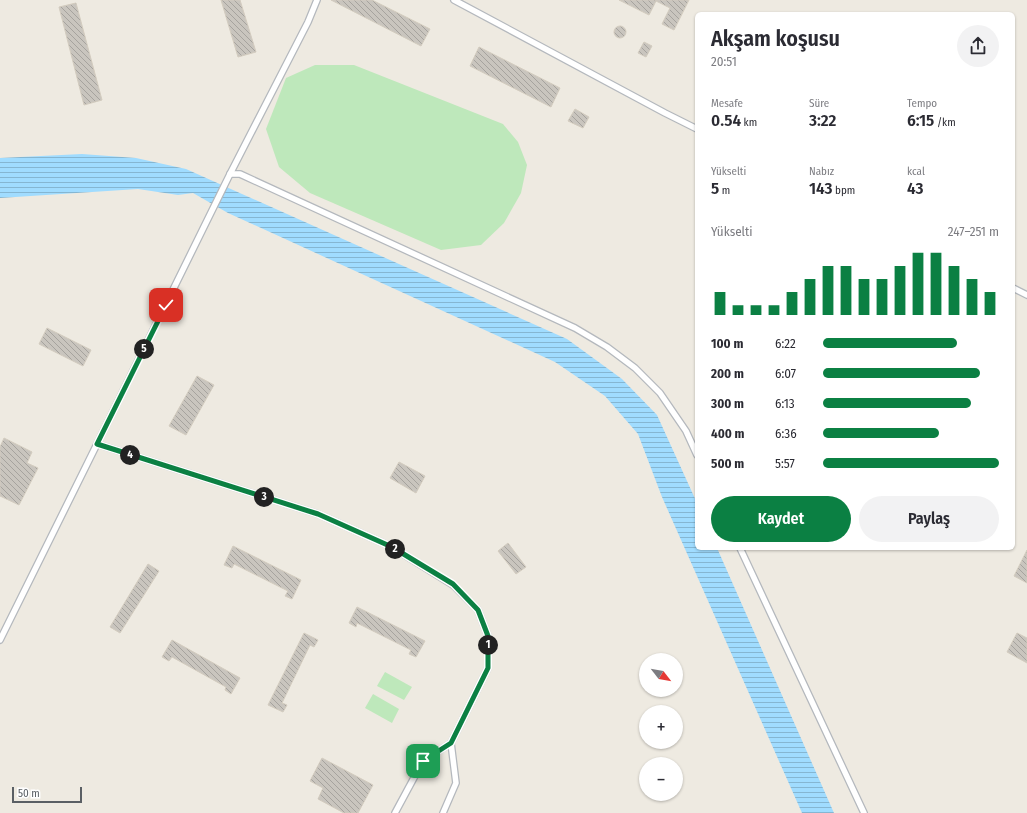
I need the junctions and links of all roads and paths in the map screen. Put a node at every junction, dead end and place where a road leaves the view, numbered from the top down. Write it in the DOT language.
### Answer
graph roads {
  1 [pos="317,0"];
  2 [pos="454,0"];
  3 [pos="695,128"];
  4 [pos="230,174"];
  5 [pos="1015,289"];
  6 [pos="1027,295"];
  7 [pos="97,444"];
  8 [pos="695,451"];
  9 [pos="741,550"];
  10 [pos="0,640"];
  11 [pos="451,743"];
  12 [pos="395,813"];
  13 [pos="443,813"];
  14 [pos="864,813"];
  1 -- 4 [label="lane"];
  2 -- 3 [label="lane"];
  4 -- 7 [label="lane"];
  4 -- 8 [label="lane"];
  5 -- 6 [label="lane"];
  7 -- 10 [label="lane"];
  7 -- 11 [label="lane"];
  9 -- 14 [label="lane"];
  11 -- 12 [label="lane"];
  11 -- 13 [label="lane"];
}
